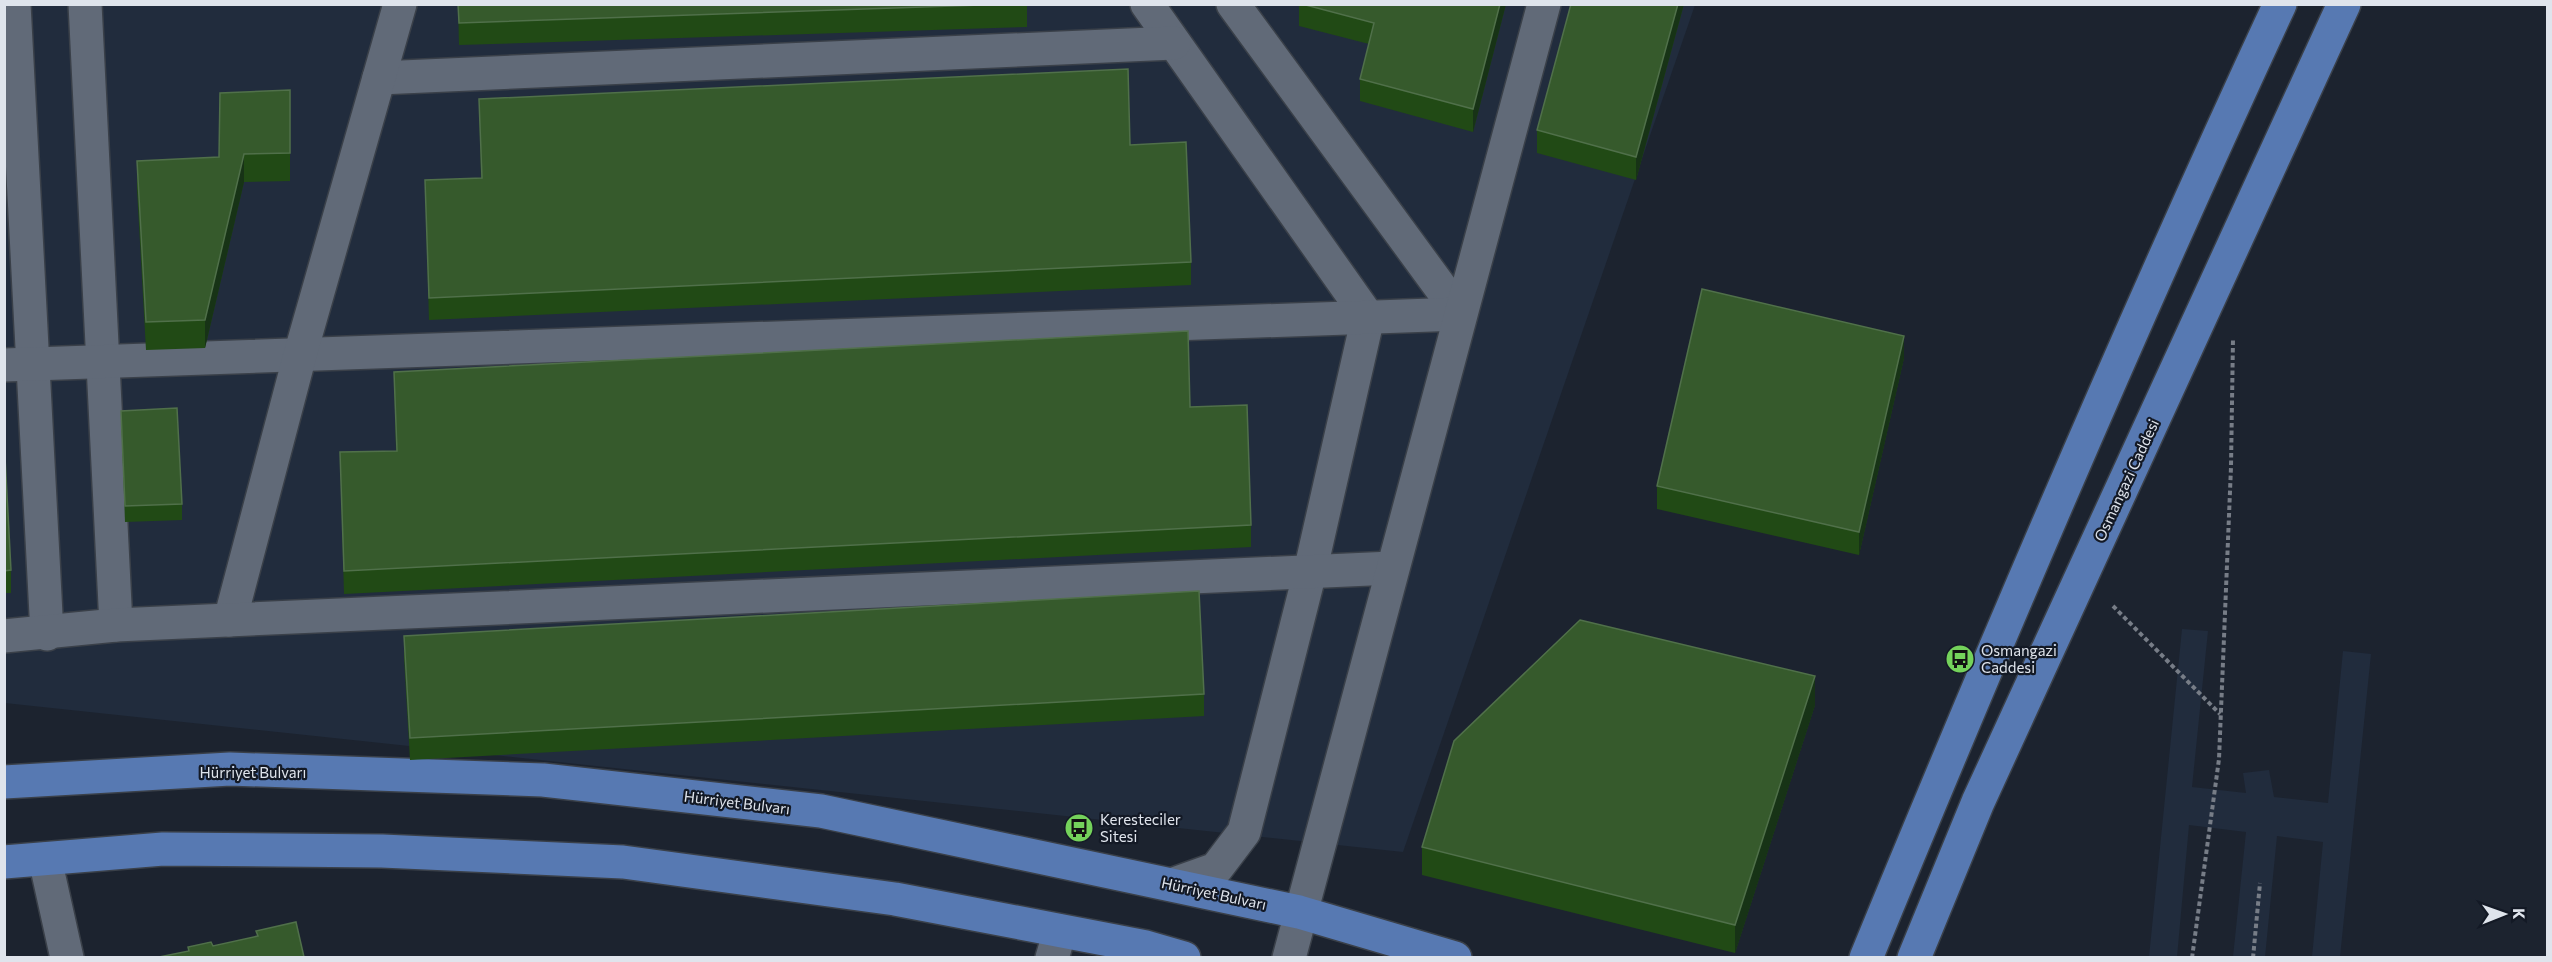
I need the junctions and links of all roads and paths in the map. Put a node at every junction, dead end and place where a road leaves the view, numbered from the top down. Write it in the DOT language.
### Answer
graph roads {
  1 [pos="14,4"];
  2 [pos="85,4"];
  3 [pos="400,4"];
  4 [pos="1147,4"];
  5 [pos="1544,4"];
  6 [pos="2280,4"];
  7 [pos="2344,4"];
  8 [pos="1242,10"];
  9 [pos="1174,43"];
  10 [pos="379,78"];
  11 [pos="12,97"];
  12 [pos="1460,314"];
  13 [pos="1368,317"];
  14 [pos="2233,339"];
  15 [pos="300,355"];
  16 [pos="103,362"];
  17 [pos="19,365"];
  18 [pos="1392,568"];
  19 [pos="1310,572"];
  20 [pos="2113,606"];
  21 [pos="230,620"];
  22 [pos="116,625"];
  23 [pos="47,634"];
  24 [pos="4,636"];
  25 [pos="2220,715"];
  26 [pos="4,782"];
  27 [pos="45,859"];
  28 [pos="4,862"];
  29 [pos="1174,884"];
  30 [pos="2260,884"];
  31 [pos="1299,912"];
  32 [pos="1056,944"];
  33 [pos="67,957"];
  34 [pos="1184,957"];
  35 [pos="1289,957"];
  36 [pos="1455,957"];
  37 [pos="1866,957"];
  38 [pos="1914,957"];
  39 [pos="2192,957"];
  40 [pos="2253,957"];
  1 -- 11 [label="street"];
  2 -- 16 [label="street"];
  3 -- 10 [label="street"];
  4 -- 9 [label="street"];
  5 -- 12 [label="street"];
  6 -- 37 [label="main road"];
  7 -- 38 [label="main road, Osmangazi Caddesi"];
  8 -- 12 [label="street"];
  9 -- 10 [label="street"];
  9 -- 13 [label="street"];
  10 -- 15 [label="street"];
  11 -- 17 [label="street"];
  12 -- 13 [label="street"];
  12 -- 18 [label="street"];
  13 -- 15 [label="street"];
  13 -- 19 [label="street"];
  14 -- 25 [label="path"];
  15 -- 16 [label="street"];
  15 -- 21 [label="street"];
  16 -- 17 [label="street"];
  16 -- 22 [label="street"];
  17 -- 23 [label="street"];
  18 -- 19 [label="street"];
  18 -- 31 [label="street"];
  19 -- 21 [label="street"];
  19 -- 29 [label="street"];
  20 -- 25 [label="path"];
  21 -- 22 [label="street"];
  22 -- 23 [label="street"];
  23 -- 24 [label="street"];
  25 -- 39 [label="path"];
  26 -- 29 [label="main road, Hürriyet Bulvarı"];
  27 -- 28 [label="main road"];
  27 -- 32 [label="main road"];
  27 -- 33 [label="street"];
  29 -- 31 [label="main road, Hürriyet Bulvarı"];
  30 -- 40 [label="path"];
  31 -- 35 [label="street"];
  31 -- 36 [label="main road, Hürriyet Bulvarı"];
  32 -- 34 [label="main road"];
}
